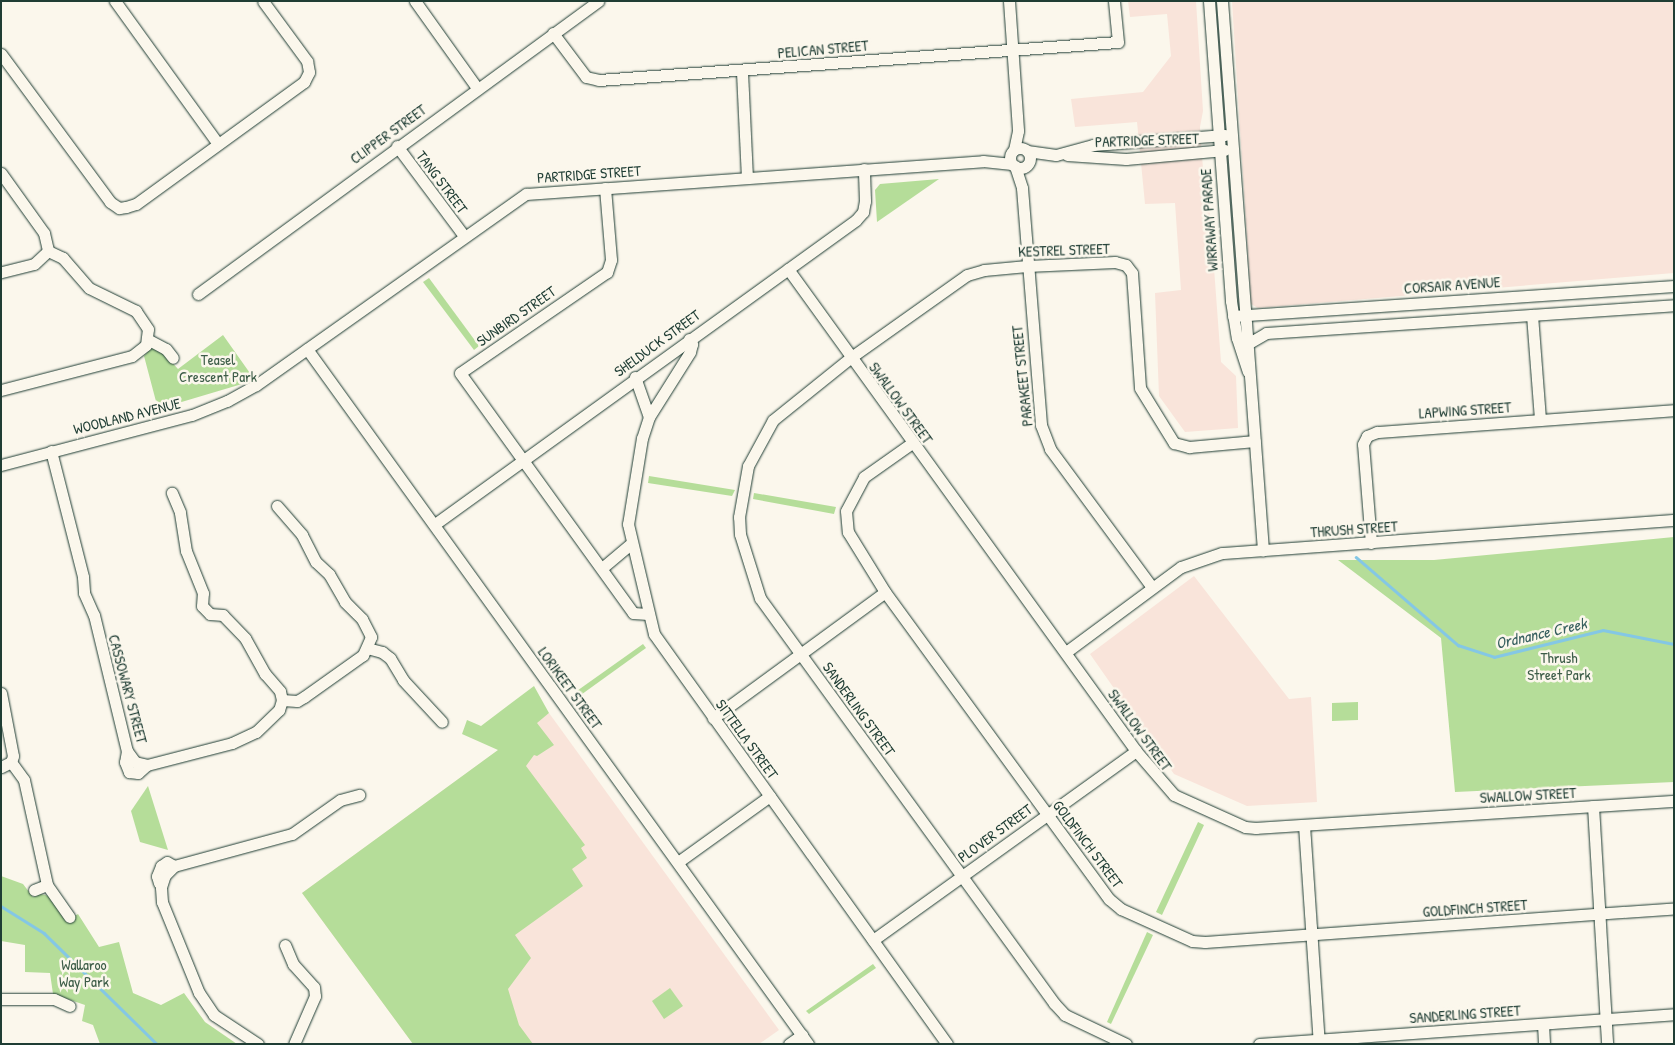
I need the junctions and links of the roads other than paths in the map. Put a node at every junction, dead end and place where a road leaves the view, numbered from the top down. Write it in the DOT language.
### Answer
graph roads {
  1 [pos="115,1"];
  2 [pos="263,1"];
  3 [pos="415,1"];
  4 [pos="598,1"];
  5 [pos="1008,1"];
  6 [pos="1114,1"];
  7 [pos="1208,1"];
  8 [pos="1222,1"];
  9 [pos="553,33"];
  10 [pos="1012,49"];
  11 [pos="1,54"];
  12 [pos="742,72"];
  13 [pos="477,88"];
  14 [pos="1232,135"];
  15 [pos="1218,136"];
  16 [pos="218,144"];
  17 [pos="397,146"];
  18 [pos="1233,150"];
  19 [pos="1219,151"];
  20 [pos="1057,155"];
  21 [pos="1020,158"];
  22 [pos="864,169"];
  23 [pos="1,173"];
  24 [pos="747,177"];
  25 [pos="605,188"];
  26 [pos="464,236"];
  27 [pos="48,251"];
  28 [pos="1027,266"];
  29 [pos="788,269"];
  30 [pos="1,272"];
  31 [pos="1674,286"];
  32 [pos="198,294"];
  33 [pos="1674,305"];
  34 [pos="1282,313"];
  35 [pos="1532,315"];
  36 [pos="1233,316"];
  37 [pos="1246,317"];
  38 [pos="1298,333"];
  39 [pos="148,339"];
  40 [pos="689,339"];
  41 [pos="1249,343"];
  42 [pos="308,349"];
  43 [pos="174,358"];
  44 [pos="850,358"];
  45 [pos="1249,375"];
  46 [pos="636,377"];
  47 [pos="256,385"];
  48 [pos="1,390"];
  49 [pos="1674,410"];
  50 [pos="650,417"];
  51 [pos="1540,420"];
  52 [pos="1254,441"];
  53 [pos="912,443"];
  54 [pos="51,451"];
  55 [pos="521,461"];
  56 [pos="1,464"];
  57 [pos="172,493"];
  58 [pos="277,506"];
  59 [pos="1674,520"];
  60 [pos="435,524"];
  61 [pos="1371,543"];
  62 [pos="631,544"];
  63 [pos="1264,550"];
  64 [pos="602,568"];
  65 [pos="1151,586"];
  66 [pos="885,592"];
  67 [pos="648,614"];
  68 [pos="367,648"];
  69 [pos="1066,652"];
  70 [pos="801,656"];
  71 [pos="1,693"];
  72 [pos="282,700"];
  73 [pos="713,718"];
  74 [pos="442,722"];
  75 [pos="1136,751"];
  76 [pos="6,764"];
  77 [pos="359,795"];
  78 [pos="770,796"];
  79 [pos="1674,800"];
  80 [pos="1593,806"];
  81 [pos="1046,814"];
  82 [pos="1304,825"];
  83 [pos="678,862"];
  84 [pos="962,876"];
  85 [pos="47,885"];
  86 [pos="34,890"];
  87 [pos="1674,908"];
  88 [pos="1600,913"];
  89 [pos="69,917"];
  90 [pos="1312,935"];
  91 [pos="873,940"];
  92 [pos="285,944"];
  93 [pos="1,999"];
  94 [pos="70,1006"];
  95 [pos="1674,1014"];
  96 [pos="1606,1019"];
  97 [pos="1543,1024"];
  98 [pos="805,1039"];
  99 [pos="1319,1042"];
  100 [pos="258,1044"];
  101 [pos="294,1044"];
  102 [pos="789,1044"];
  103 [pos="947,1044"];
  104 [pos="1126,1044"];
  105 [pos="1259,1044"];
  106 [pos="1544,1044"];
  107 [pos="1607,1044"];
  1 -- 16 [label="street"];
  2 -- 16 [label="street"];
  3 -- 13 [label="street"];
  4 -- 9 [label="street, CLIPPER STREET"];
  5 -- 10 [label="street, PARAKEET STREET"];
  6 -- 10 [label="street, PELICAN STREET"];
  7 -- 15 [label="street, WIRRAWAY PARADE"];
  8 -- 14 [label="street, WIRRAWAY PARADE"];
  9 -- 12 [label="street, PELICAN STREET"];
  9 -- 13 [label="street, CLIPPER STREET"];
  10 -- 12 [label="street, PELICAN STREET"];
  10 -- 21 [label="street, PARAKEET STREET"];
  11 -- 16 [label="street"];
  12 -- 24 [label="street"];
  13 -- 17 [label="street, CLIPPER STREET"];
  14 -- 15 [label="street, PARTRIDGE STREET"];
  14 -- 18 [label="street, WIRRAWAY PARADE"];
  15 -- 19 [label="street, WIRRAWAY PARADE"];
  15 -- 20 [label="street, PARTRIDGE STREET"];
  17 -- 26 [label="street, TANG STREET"];
  17 -- 32 [label="street, CLIPPER STREET"];
  18 -- 19 [label="street, PARTRIDGE STREET"];
  18 -- 37 [label="street, WIRRAWAY PARADE"];
  19 -- 20 [label="street, PARTRIDGE STREET"];
  19 -- 36 [label="street, WIRRAWAY PARADE"];
  20 -- 21 [label="street, PARTRIDGE STREET"];
  21 -- 22 [label="street, PARTRIDGE STREET"];
  21 -- 28 [label="street, PARAKEET STREET"];
  22 -- 24 [label="street, PARTRIDGE STREET"];
  22 -- 29 [label="street, SHELDUCK STREET"];
  23 -- 27 [label="street"];
  24 -- 25 [label="street, PARTRIDGE STREET"];
  25 -- 26 [label="street, PARTRIDGE STREET"];
  25 -- 55 [label="street, SUNBIRD STREET"];
  26 -- 42 [label="street, PARTRIDGE STREET"];
  27 -- 30 [label="street"];
  27 -- 39 [label="street"];
  28 -- 44 [label="street, KESTREL STREET"];
  28 -- 52 [label="street, KESTREL STREET"];
  28 -- 65 [label="street, PARAKEET STREET"];
  29 -- 40 [label="street, SHELDUCK STREET"];
  29 -- 44 [label="street, SWALLOW STREET"];
  31 -- 34 [label="street, CORSAIR AVENUE"];
  33 -- 35 [label="street"];
  34 -- 37 [label="street, CORSAIR AVENUE"];
  34 -- 38 [label="street"];
  35 -- 38 [label="street"];
  35 -- 51 [label="street"];
  36 -- 37 [label="street, CORSAIR AVENUE"];
  36 -- 45 [label="street, WIRRAWAY PARADE"];
  37 -- 41 [label="street, WIRRAWAY PARADE"];
  38 -- 41 [label="street"];
  39 -- 43 [label="street"];
  39 -- 48 [label="street"];
  40 -- 46 [label="street, SHELDUCK STREET"];
  40 -- 50 [label="street, SITTELLA STREET"];
  41 -- 45 [label="street, WIRRAWAY PARADE"];
  42 -- 47 [label="street, PARTRIDGE STREET"];
  42 -- 60 [label="street, LORIKEET STREET"];
  44 -- 53 [label="street, SWALLOW STREET"];
  44 -- 70 [label="street, SANDERLING STREET"];
  45 -- 52 [label="street, WIRRAWAY PARADE"];
  46 -- 50 [label="street"];
  46 -- 55 [label="street, SHELDUCK STREET"];
  47 -- 54 [label="street, WOODLAND AVENUE"];
  49 -- 51 [label="street, LAPWING STREET"];
  50 -- 62 [label="street, SITTELLA STREET"];
  51 -- 61 [label="street, LAPWING STREET"];
  52 -- 63 [label="street, WIRRAWAY PARADE"];
  53 -- 66 [label="street, GOLDFINCH STREET"];
  53 -- 69 [label="street, SWALLOW STREET"];
  54 -- 56 [label="street, WOODLAND AVENUE"];
  54 -- 72 [label="street, CASSOWARY STREET"];
  55 -- 60 [label="street, SHELDUCK STREET"];
  55 -- 64 [label="street"];
  57 -- 72 [label="street"];
  58 -- 68 [label="street"];
  59 -- 61 [label="street, THRUSH STREET"];
  60 -- 83 [label="street, LORIKEET STREET"];
  61 -- 63 [label="street, THRUSH STREET"];
  62 -- 64 [label="street"];
  62 -- 67 [label="street, SITTELLA STREET"];
  63 -- 65 [label="street, THRUSH STREET"];
  64 -- 67 [label="street"];
  65 -- 69 [label="street, THRUSH STREET"];
  66 -- 70 [label="street"];
  66 -- 81 [label="street, GOLDFINCH STREET"];
  67 -- 73 [label="street, SITTELLA STREET"];
  68 -- 72 [label="street"];
  68 -- 74 [label="street"];
  69 -- 75 [label="street, SWALLOW STREET"];
  70 -- 73 [label="street"];
  70 -- 84 [label="street, SANDERLING STREET"];
  71 -- 76 [label="street"];
  73 -- 78 [label="street, SITTELLA STREET"];
  75 -- 81 [label="street, PLOVER STREET"];
  75 -- 82 [label="street, SWALLOW STREET"];
  76 -- 85 [label="street"];
  77 -- 100 [label="street"];
  78 -- 83 [label="street"];
  78 -- 91 [label="street, SITTELLA STREET"];
  79 -- 80 [label="street, SWALLOW STREET"];
  80 -- 82 [label="street, SWALLOW STREET"];
  80 -- 88 [label="street"];
  81 -- 84 [label="street, PLOVER STREET"];
  81 -- 90 [label="street, GOLDFINCH STREET"];
  82 -- 90 [label="street"];
  83 -- 98 [label="street, LORIKEET STREET"];
  84 -- 91 [label="street, PLOVER STREET"];
  84 -- 104 [label="street, SANDERLING STREET"];
  85 -- 86 [label="street"];
  85 -- 89 [label="street"];
  87 -- 88 [label="street, GOLDFINCH STREET"];
  88 -- 90 [label="street, GOLDFINCH STREET"];
  88 -- 96 [label="street"];
  90 -- 99 [label="street"];
  91 -- 103 [label="street, SITTELLA STREET"];
  92 -- 101 [label="street"];
  93 -- 94 [label="street"];
  95 -- 96 [label="street, SANDERLING STREET"];
  96 -- 97 [label="street, SANDERLING STREET"];
  96 -- 107 [label="street"];
  97 -- 99 [label="street, SANDERLING STREET"];
  97 -- 106 [label="street"];
  98 -- 102 [label="street"];
  99 -- 105 [label="street, SANDERLING STREET"];
}
